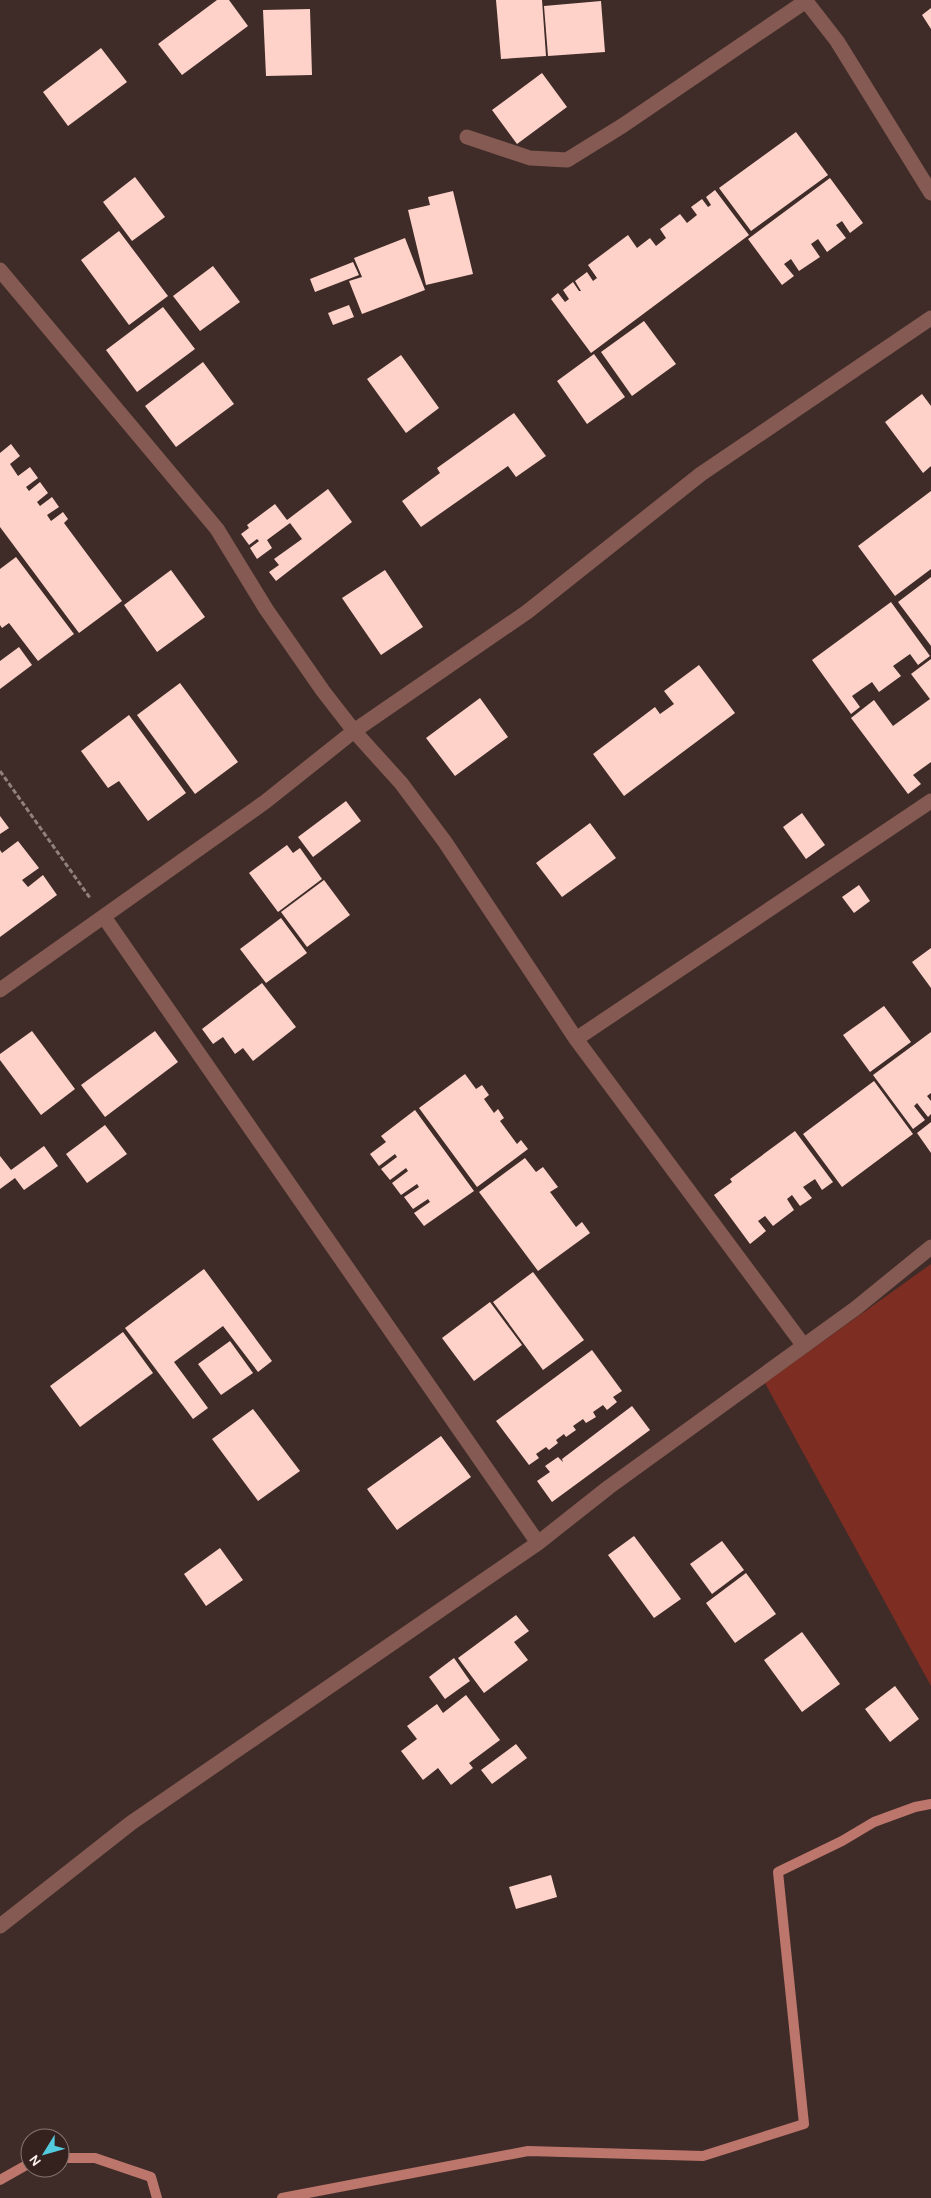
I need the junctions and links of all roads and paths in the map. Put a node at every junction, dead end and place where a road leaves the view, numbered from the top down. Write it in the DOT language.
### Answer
graph roads {
  1 [pos="806,0"];
  2 [pos="467,137"];
  3 [pos="931,193"];
  4 [pos="0,270"];
  5 [pos="931,318"];
  6 [pos="354,731"];
  7 [pos="0,771"];
  8 [pos="931,801"];
  9 [pos="104,917"];
  10 [pos="0,990"];
  11 [pos="576,1039"];
  12 [pos="931,1247"];
  13 [pos="804,1346"];
  14 [pos="538,1543"];
  15 [pos="0,1926"];
  1 -- 2 [label="street"];
  1 -- 3 [label="street"];
  4 -- 6 [label="street"];
  5 -- 6 [label="street"];
  6 -- 9 [label="street"];
  6 -- 11 [label="street"];
  7 -- 9 [label="path"];
  8 -- 11 [label="street"];
  9 -- 10 [label="street"];
  9 -- 14 [label="street"];
  11 -- 13 [label="street"];
  12 -- 13 [label="street"];
  13 -- 14 [label="street"];
  14 -- 15 [label="street"];
}
